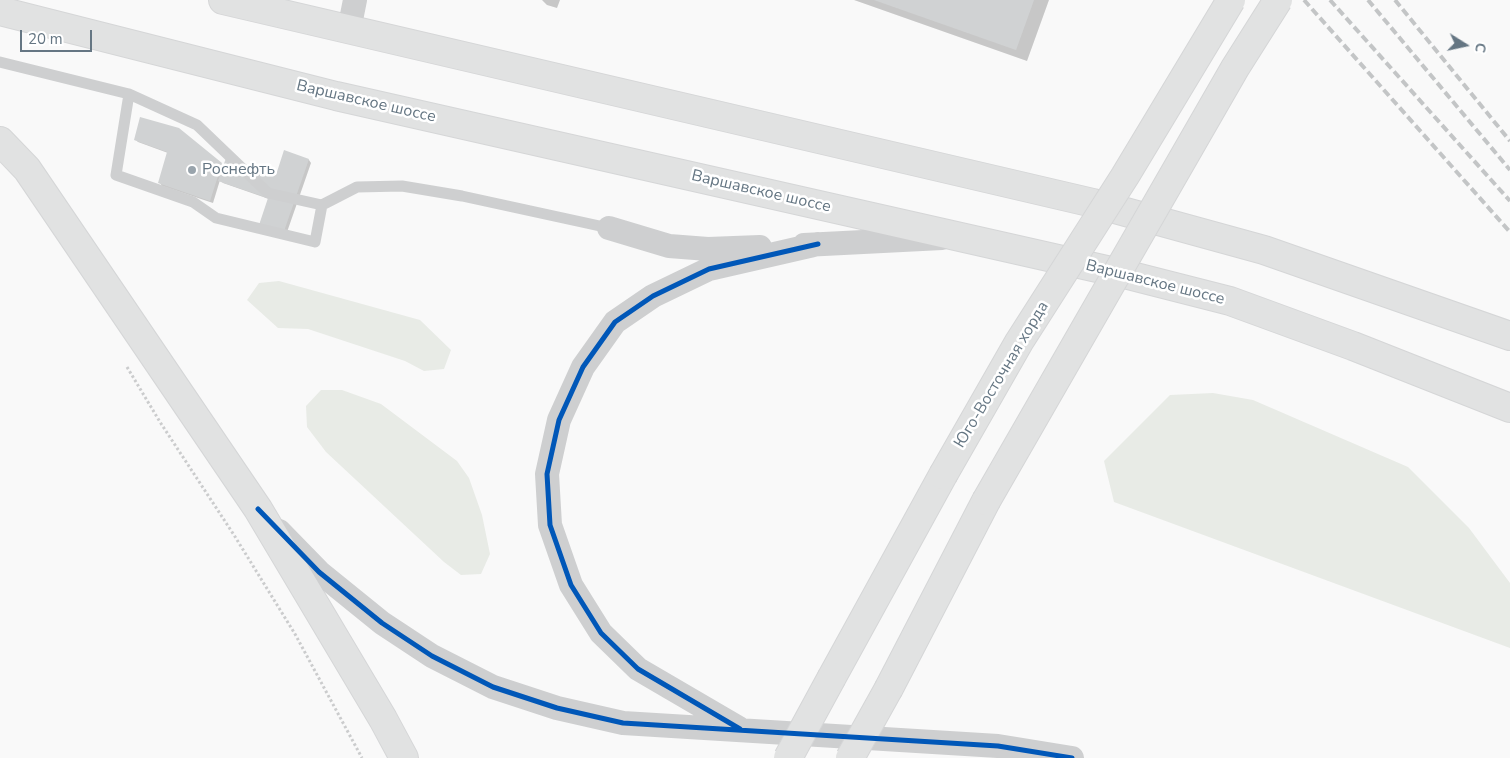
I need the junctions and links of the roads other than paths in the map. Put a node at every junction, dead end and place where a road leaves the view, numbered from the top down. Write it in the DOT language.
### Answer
graph roads {
  1 [pos="223,0"];
  2 [pos="356,0"];
  3 [pos="1231,0"];
  4 [pos="1278,0"];
  5 [pos="0,11"];
  6 [pos="349,30"];
  7 [pos="0,62"];
  8 [pos="129,94"];
  9 [pos="0,141"];
  10 [pos="322,205"];
  11 [pos="609,228"];
  12 [pos="962,237"];
  13 [pos="818,244"];
  14 [pos="1510,336"];
  15 [pos="1510,408"];
  16 [pos="258,509"];
  17 [pos="745,731"];
  18 [pos="404,758"];
  19 [pos="788,758"];
  20 [pos="850,758"];
  21 [pos="1072,758"];
  1 -- 6 [label="main road"];
  2 -- 6 [label="street"];
  3 -- 19 [label="main road, Юго-Восточная хорда, bridge"];
  4 -- 20 [label="main road, bridge"];
  5 -- 12 [label="main road, Варшавское шоссе"];
  6 -- 14 [label="main road"];
  7 -- 8 [label="lane"];
  8 -- 10 [label="lane"];
  8 -- 10 [label="lane"];
  9 -- 16 [label="main road"];
  10 -- 11 [label="lane"];
  11 -- 13 [label="street"];
  12 -- 13 [label="street"];
  12 -- 15 [label="main road, Варшавское шоссе"];
  13 -- 17 [label="street"];
  16 -- 17 [label="street"];
  16 -- 18 [label="main road"];
  17 -- 21 [label="street"];
}
